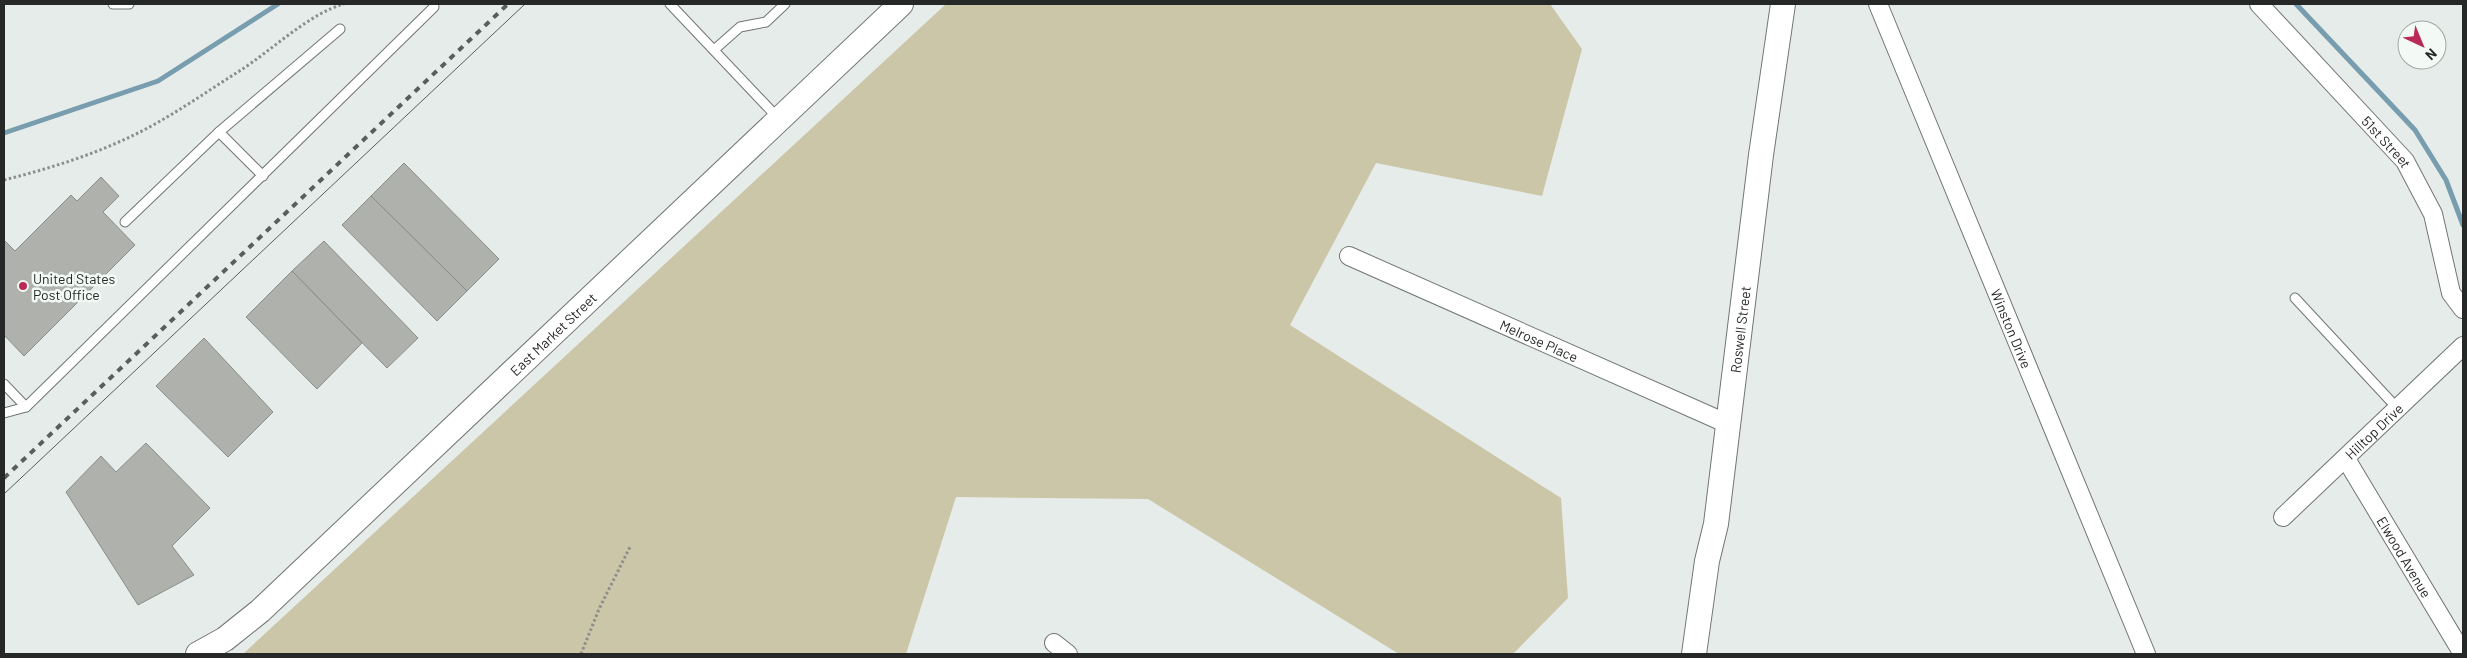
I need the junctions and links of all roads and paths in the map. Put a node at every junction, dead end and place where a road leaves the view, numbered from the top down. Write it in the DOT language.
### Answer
graph roads {
  1 [pos="113,4"];
  2 [pos="129,4"];
  3 [pos="344,4"];
  4 [pos="670,4"];
  5 [pos="785,4"];
  6 [pos="901,4"];
  7 [pos="1783,4"];
  8 [pos="1878,4"];
  9 [pos="2259,4"];
  10 [pos="434,7"];
  11 [pos="340,29"];
  12 [pos="714,50"];
  13 [pos="780,119"];
  14 [pos="220,132"];
  15 [pos="263,176"];
  16 [pos="4,180"];
  17 [pos="125,222"];
  18 [pos="1349,256"];
  19 [pos="2294,298"];
  20 [pos="2463,309"];
  21 [pos="2463,346"];
  22 [pos="4,384"];
  23 [pos="26,407"];
  24 [pos="2398,409"];
  25 [pos="4,413"];
  26 [pos="1728,424"];
  27 [pos="2346,459"];
  28 [pos="2283,517"];
  29 [pos="631,545"];
  30 [pos="1054,643"];
  31 [pos="2144,653"];
  32 [pos="198,654"];
  33 [pos="581,654"];
  34 [pos="1068,654"];
  35 [pos="1694,654"];
  36 [pos="2463,654"];
  1 -- 2 [label="lane"];
  3 -- 16 [label="path"];
  4 -- 12 [label="lane"];
  5 -- 12 [label="lane"];
  6 -- 13 [label="main road, East Market Street"];
  7 -- 26 [label="main road, Roswell Street"];
  8 -- 31 [label="street, Winston Drive"];
  9 -- 20 [label="street, 51st Street"];
  10 -- 15 [label="lane"];
  11 -- 14 [label="lane"];
  12 -- 13 [label="lane"];
  13 -- 32 [label="main road, East Market Street"];
  14 -- 15 [label="lane"];
  14 -- 17 [label="lane"];
  15 -- 23 [label="lane"];
  18 -- 26 [label="street, Melrose Place"];
  19 -- 24 [label="lane"];
  21 -- 24 [label="street, Hilltop Drive"];
  22 -- 23 [label="lane"];
  23 -- 25 [label="lane"];
  24 -- 27 [label="street, Hilltop Drive"];
  26 -- 35 [label="main road, Roswell Street"];
  27 -- 28 [label="street, Hilltop Drive"];
  27 -- 36 [label="street, Elwood Avenue"];
  29 -- 33 [label="path"];
  30 -- 34 [label="street"];
}
